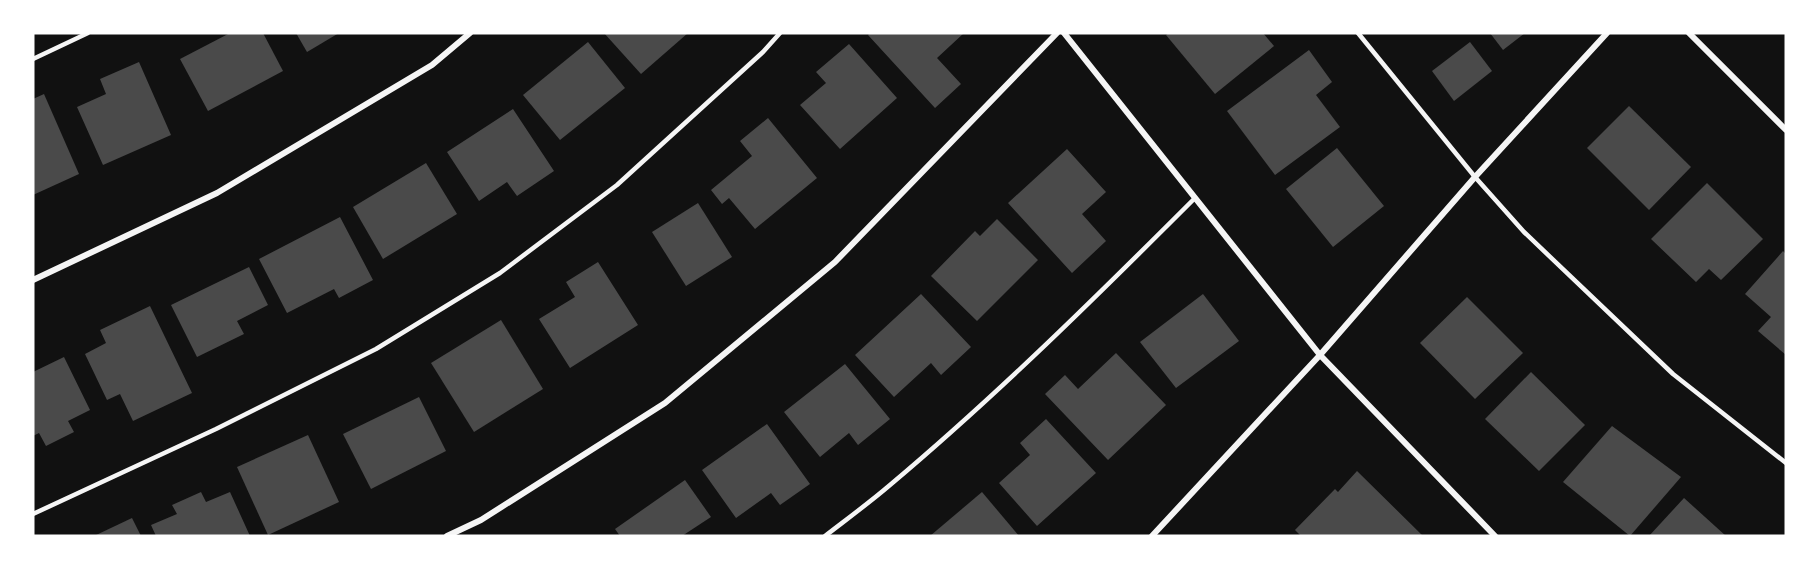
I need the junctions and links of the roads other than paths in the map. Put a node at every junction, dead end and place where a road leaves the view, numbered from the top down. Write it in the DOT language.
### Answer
graph roads {
  1 [pos="88,33"];
  2 [pos="470,33"];
  3 [pos="780,33"];
  4 [pos="1057,33"];
  5 [pos="1064,33"];
  6 [pos="1358,33"];
  7 [pos="1607,33"];
  8 [pos="1689,33"];
  9 [pos="33,59"];
  10 [pos="1786,130"];
  11 [pos="1475,177"];
  12 [pos="1195,198"];
  13 [pos="33,280"];
  14 [pos="1320,355"];
  15 [pos="1786,463"];
  16 [pos="33,514"];
  17 [pos="447,536"];
  18 [pos="825,536"];
  19 [pos="1152,536"];
  20 [pos="1495,536"];
  1 -- 9 [label="lane"];
  2 -- 13 [label="street"];
  3 -- 16 [label="lane"];
  4 -- 17 [label="street"];
  5 -- 12 [label="street"];
  6 -- 11 [label="lane"];
  7 -- 11 [label="street"];
  8 -- 10 [label="street"];
  11 -- 14 [label="street"];
  11 -- 15 [label="lane"];
  12 -- 14 [label="street"];
  12 -- 18 [label="lane"];
  14 -- 19 [label="street"];
  14 -- 20 [label="street"];
}
